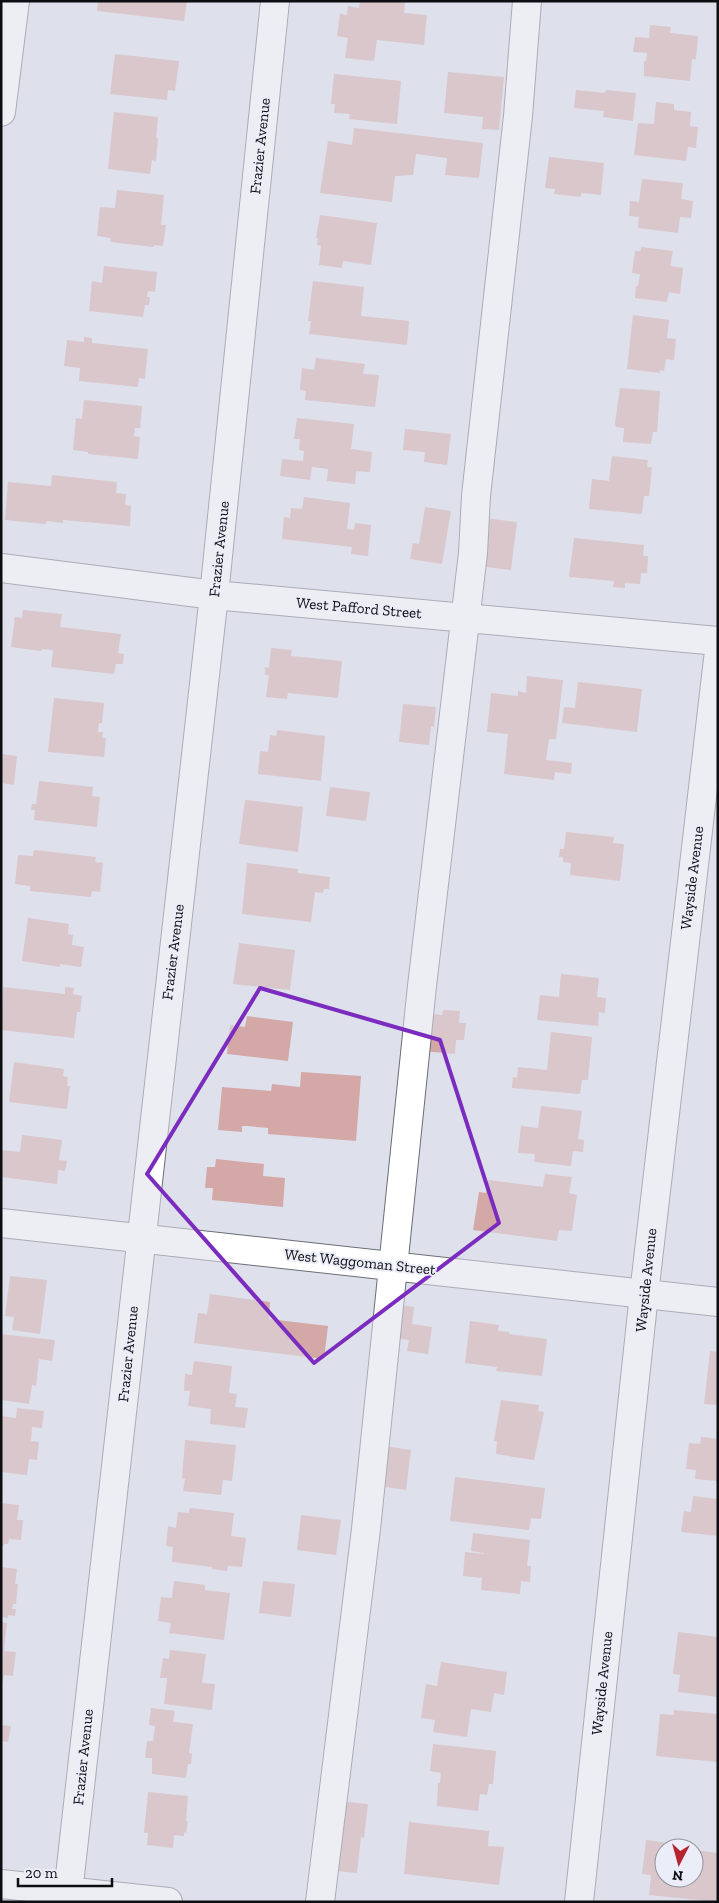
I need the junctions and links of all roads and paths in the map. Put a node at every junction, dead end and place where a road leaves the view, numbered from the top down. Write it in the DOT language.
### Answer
graph roads {
  1 [pos="15,1"];
  2 [pos="275,1"];
  3 [pos="527,1"];
  4 [pos="1,112"];
  5 [pos="1,568"];
  6 [pos="214,595"];
  7 [pos="465,618"];
  8 [pos="718,641"];
  9 [pos="718,659"];
  10 [pos="1,1223"];
  11 [pos="140,1238"];
  12 [pos="394,1266"];
  13 [pos="644,1294"];
  14 [pos="718,1302"];
  15 [pos="1,1884"];
  16 [pos="67,1896"];
  17 [pos="168,1902"];
  18 [pos="320,1902"];
  19 [pos="579,1902"];
  1 -- 4 [label="street"];
  2 -- 6 [label="street, Frazier Avenue"];
  3 -- 7 [label="street"];
  5 -- 6 [label="street, West Pafford Street"];
  6 -- 7 [label="street, West Pafford Street"];
  6 -- 11 [label="street, Frazier Avenue"];
  7 -- 8 [label="street, West Pafford Street"];
  7 -- 12 [label="street"];
  9 -- 13 [label="street, Wayside Avenue"];
  10 -- 11 [label="street, West Waggoman Street"];
  11 -- 12 [label="street, West Waggoman Street"];
  11 -- 16 [label="street, Frazier Avenue"];
  12 -- 13 [label="street, West Waggoman Street"];
  12 -- 18 [label="street"];
  13 -- 14 [label="street, West Waggoman Street"];
  13 -- 19 [label="street, Wayside Avenue"];
  15 -- 16 [label="street"];
  16 -- 17 [label="street"];
}
